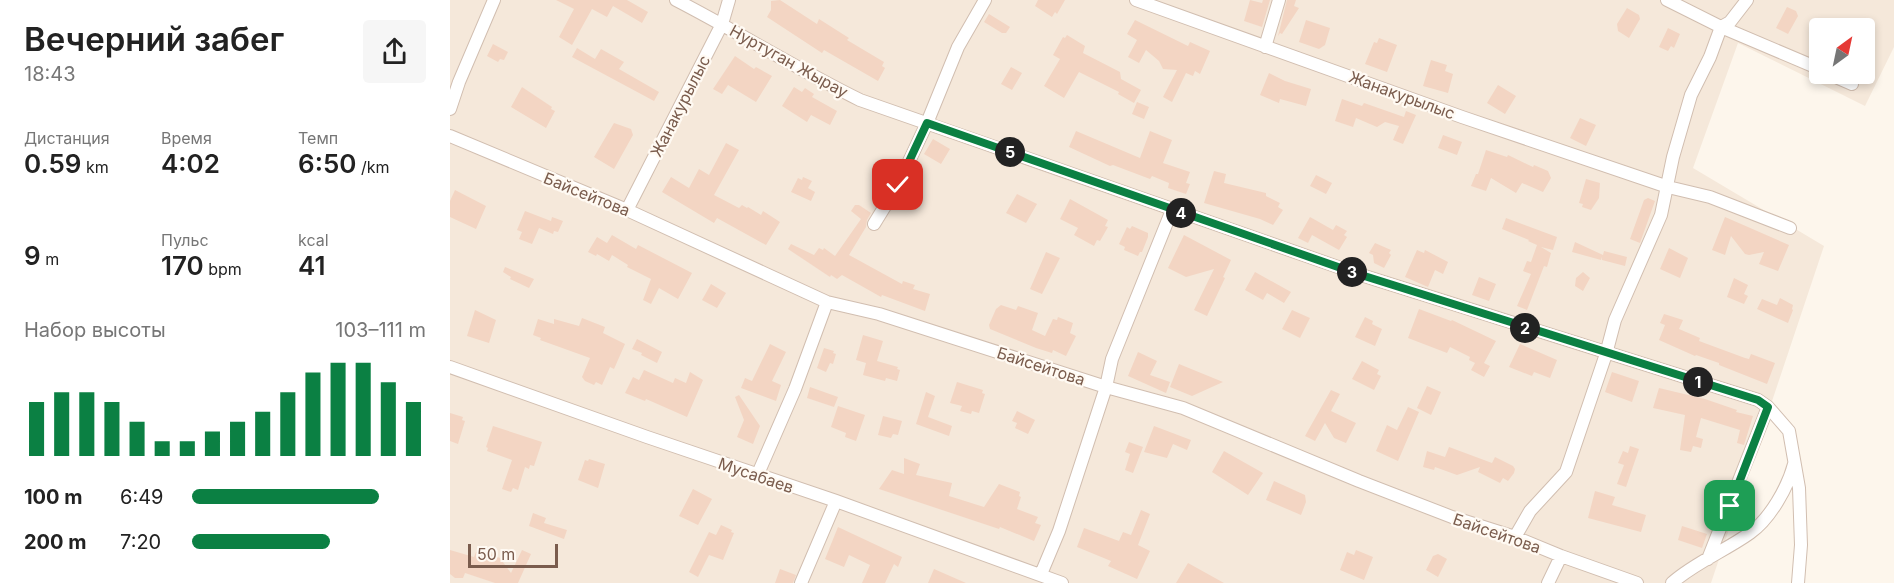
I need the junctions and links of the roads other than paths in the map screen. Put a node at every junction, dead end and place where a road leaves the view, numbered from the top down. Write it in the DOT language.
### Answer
graph roads {
  1 [pos="494,0"];
  2 [pos="676,0"];
  3 [pos="729,0"];
  4 [pos="985,0"];
  5 [pos="1136,0"];
  6 [pos="1279,0"];
  7 [pos="1667,0"];
  8 [pos="1748,0"];
  9 [pos="722,24"];
  10 [pos="1721,27"];
  11 [pos="1265,46"];
  12 [pos="1809,64"];
  13 [pos="455,80"];
  14 [pos="450,109"];
  15 [pos="927,123"];
  16 [pos="450,136"];
  17 [pos="1668,187"];
  18 [pos="627,210"];
  19 [pos="1172,210"];
  20 [pos="874,224"];
  21 [pos="1790,228"];
  22 [pos="827,302"];
  23 [pos="1606,354"];
  24 [pos="450,367"];
  25 [pos="1106,387"];
  26 [pos="1763,404"];
  27 [pos="1794,461"];
  28 [pos="757,476"];
  29 [pos="836,501"];
  30 [pos="1515,537"];
  31 [pos="1561,556"];
  32 [pos="1708,559"];
  33 [pos="1041,574"];
  34 [pos="801,583"];
  35 [pos="1062,583"];
  36 [pos="1548,583"];
  37 [pos="1637,583"];
  38 [pos="1672,583"];
  39 [pos="1798,583"];
  1 -- 13 [label="street"];
  2 -- 9 [label="street, Нуртуган Жырау"];
  3 -- 9 [label="street, Жанакурылыс"];
  4 -- 15 [label="street"];
  5 -- 11 [label="street, Жанакурылыс"];
  6 -- 11 [label="street"];
  7 -- 10 [label="street"];
  8 -- 10 [label="street"];
  9 -- 15 [label="street, Нуртуган Жырау"];
  9 -- 18 [label="street, Жанакурылыс"];
  10 -- 12 [label="street"];
  10 -- 17 [label="street"];
  11 -- 17 [label="street, Жанакурылыс"];
  13 -- 14 [label="street"];
  15 -- 19 [label="street, Нуртуган Жырау"];
  15 -- 20 [label="street"];
  16 -- 18 [label="street, Байсейтова"];
  17 -- 21 [label="street, Жанакурылыс"];
  17 -- 23 [label="street"];
  18 -- 22 [label="street, Байсейтова"];
  19 -- 23 [label="street, Нуртуган Жырау"];
  19 -- 25 [label="street"];
  22 -- 25 [label="street, Байсейтова"];
  22 -- 28 [label="street"];
  23 -- 26 [label="street, Нуртуган Жырау"];
  23 -- 30 [label="street"];
  24 -- 28 [label="street, Мусабаев"];
  25 -- 30 [label="street, Байсейтова"];
  25 -- 33 [label="street"];
  26 -- 27 [label="street"];
  26 -- 32 [label="street"];
  27 -- 32 [label="street"];
  27 -- 39 [label="street"];
  28 -- 29 [label="street, Мусабаев"];
  29 -- 33 [label="street, Мусабаев"];
  29 -- 34 [label="street"];
  30 -- 31 [label="street, Байсейтова"];
  31 -- 36 [label="street"];
  31 -- 37 [label="street, Байсейтова"];
  32 -- 38 [label="street"];
  33 -- 35 [label="street, Мусабаев"];
}
